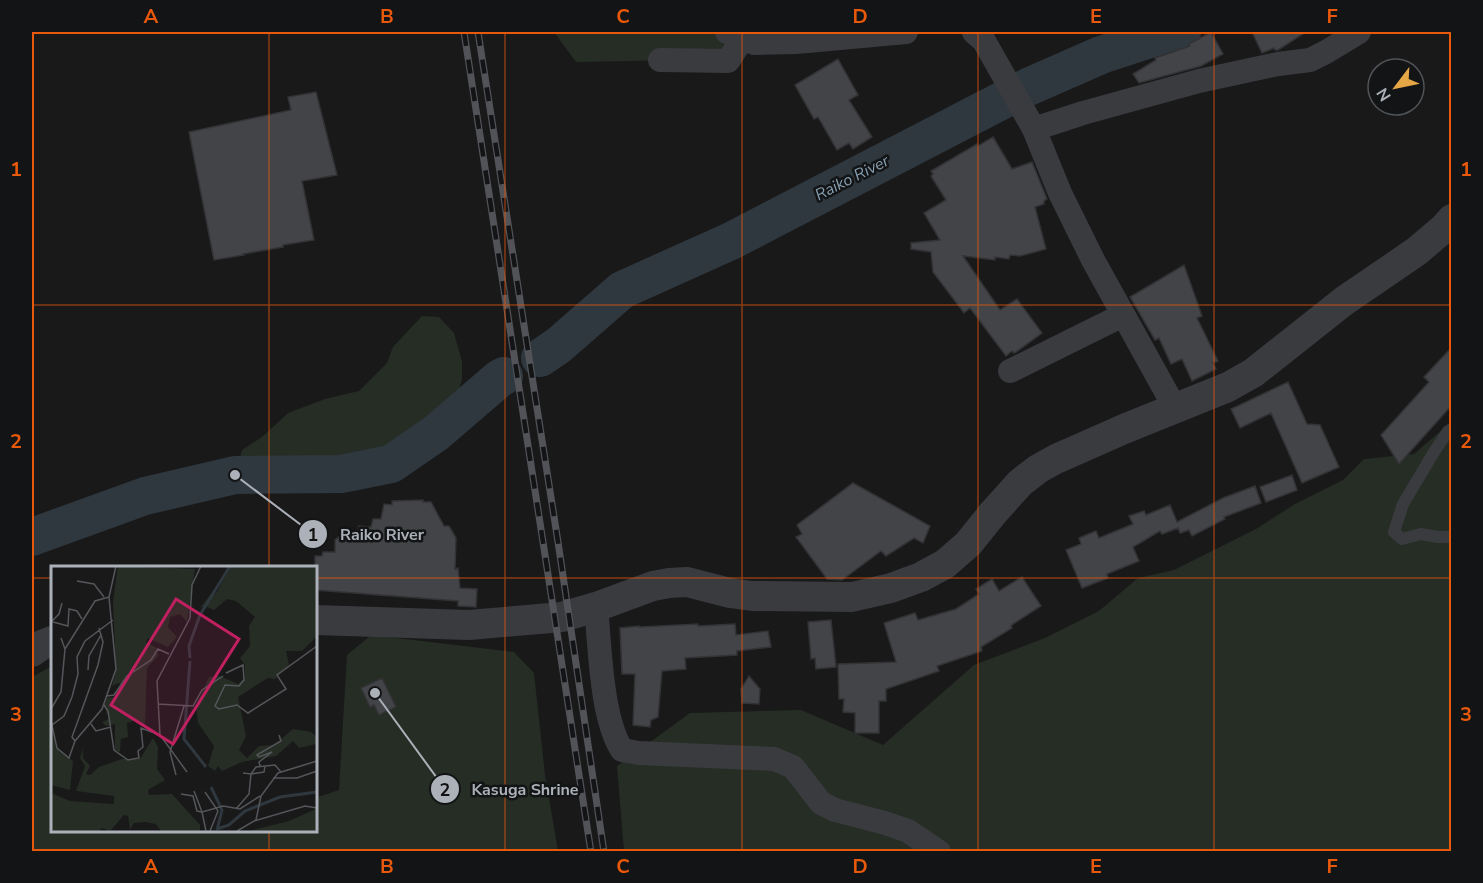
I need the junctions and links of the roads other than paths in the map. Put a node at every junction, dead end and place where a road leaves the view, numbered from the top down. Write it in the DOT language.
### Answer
graph roads {
  1 [pos="906,32"];
  2 [pos="974,32"];
  3 [pos="1359,32"];
  4 [pos="735,35"];
  5 [pos="660,60"];
  6 [pos="1031,123"];
  7 [pos="1452,219"];
  8 [pos="1123,315"];
  9 [pos="1010,371"];
  10 [pos="1175,408"];
  11 [pos="1452,429"];
  12 [pos="1452,537"];
  13 [pos="596,607"];
  14 [pos="316,620"];
  15 [pos="51,641"];
  16 [pos="32,652"];
  17 [pos="939,852"];
  1 -- 4 [label="street"];
  2 -- 6 [label="street"];
  3 -- 6 [label="street"];
  4 -- 5 [label="street"];
  6 -- 8 [label="street"];
  7 -- 10 [label="street"];
  8 -- 9 [label="street"];
  8 -- 10 [label="street"];
  10 -- 13 [label="street"];
  11 -- 12 [label="lane"];
  13 -- 14 [label="street"];
  13 -- 17 [label="street"];
  15 -- 16 [label="street"];
}
